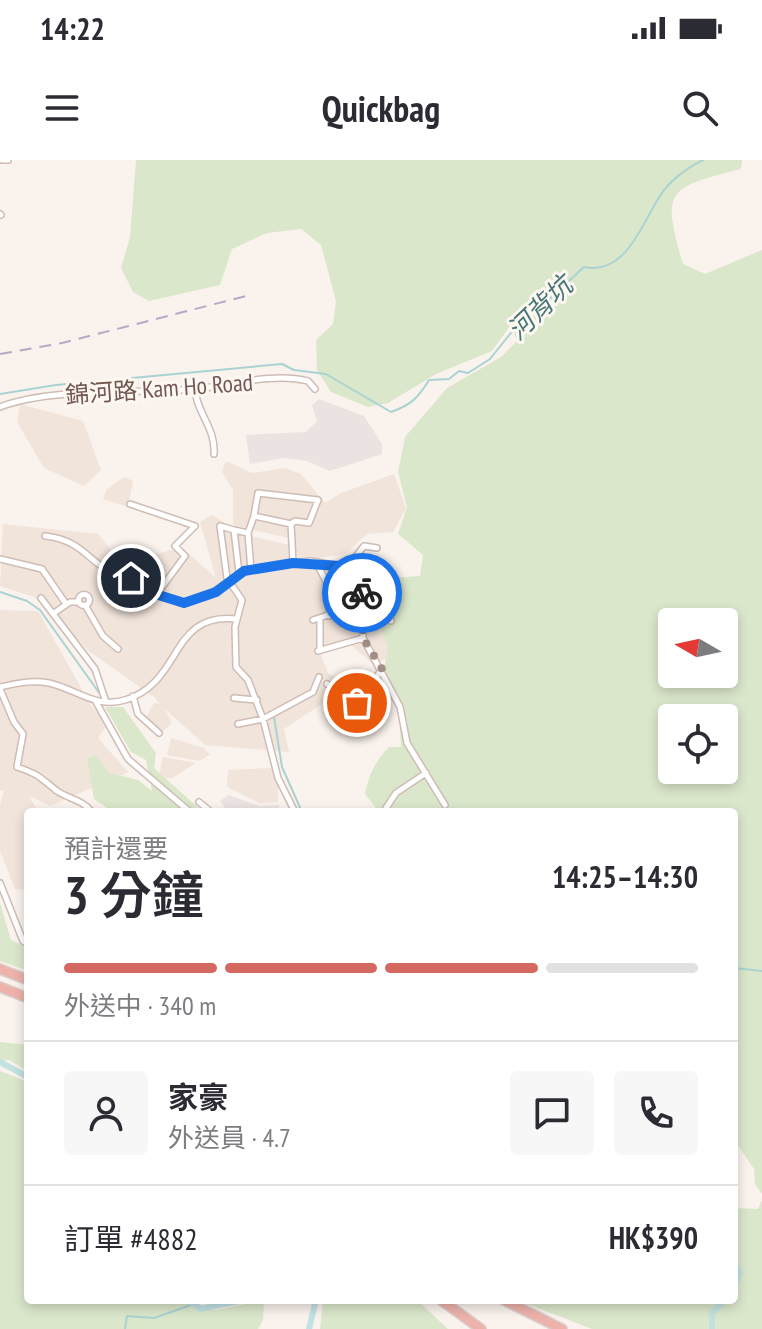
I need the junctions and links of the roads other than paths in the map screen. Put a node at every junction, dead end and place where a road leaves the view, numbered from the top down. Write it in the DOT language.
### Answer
graph roads {
  1 [pos="2,160"];
  2 [pos="8,160"];
  3 [pos="195,389"];
  4 [pos="315,389"];
  5 [pos="0,407"];
  6 [pos="214,454"];
  7 [pos="130,504"];
  8 [pos="254,516"];
  9 [pos="291,524"];
  10 [pos="234,530"];
  11 [pos="248,533"];
  12 [pos="45,536"];
  13 [pos="377,548"];
  14 [pos="0,559"];
  15 [pos="316,562"];
  16 [pos="293,563"];
  17 [pos="347,568"];
  18 [pos="251,570"];
  19 [pos="239,573"];
  20 [pos="131,578"];
  21 [pos="229,583"];
  22 [pos="162,584"];
  23 [pos="156,595"];
  24 [pos="41,598"];
  25 [pos="66,604"];
  26 [pos="361,604"];
  27 [pos="54,613"];
  28 [pos="362,613"];
  29 [pos="329,616"];
  30 [pos="237,619"];
  31 [pos="391,621"];
  32 [pos="363,638"];
  33 [pos="118,649"];
  34 [pos="382,669"];
  35 [pos="319,677"];
  36 [pos="327,684"];
  37 [pos="0,688"];
  38 [pos="133,696"];
  39 [pos="234,698"];
  40 [pos="257,700"];
  41 [pos="96,702"];
  42 [pos="106,702"];
  43 [pos="263,719"];
  44 [pos="238,724"];
  45 [pos="159,733"];
  46 [pos="426,773"];
  47 [pos="199,802"];
  48 [pos="445,805"];
  49 [pos="88,808"];
  50 [pos="185,808"];
  51 [pos="206,808"];
  52 [pos="293,808"];
  53 [pos="386,808"];
  54 [pos="0,883"];
  55 [pos="24,942"];
  56 [pos="0,969"];
  57 [pos="24,978"];
  58 [pos="0,987"];
  59 [pos="24,996"];
  60 [pos="447,1304"];
  61 [pos="512,1304"];
  62 [pos="481,1329"];
  63 [pos="562,1329"];
  1 -- 2 [label="street"];
  3 -- 4 [label="street, 錦河路 Kam Ho Road"];
  3 -- 5 [label="street, 錦河路 Kam Ho Road"];
  3 -- 6 [label="street"];
  7 -- 22 [label="street"];
  8 -- 9 [label="street"];
  8 -- 9 [label="street"];
  8 -- 11 [label="street"];
  9 -- 16 [label="street"];
  10 -- 11 [label="street"];
  10 -- 19 [label="street"];
  10 -- 21 [label="street"];
  11 -- 18 [label="street"];
  12 -- 20 [label="street"];
  13 -- 17 [label="street"];
  14 -- 25 [label="street"];
  15 -- 16 [label="street"];
  15 -- 17 [label="street"];
  15 -- 29 [label="street"];
  16 -- 18 [label="street"];
  17 -- 26 [label="street"];
  18 -- 19 [label="street"];
  19 -- 21 [label="street"];
  20 -- 22 [label="street"];
  20 -- 23 [label="street"];
  21 -- 23 [label="street"];
  21 -- 30 [label="street"];
  22 -- 23 [label="street"];
  24 -- 27 [label="street"];
  25 -- 27 [label="street"];
  25 -- 33 [label="street"];
  26 -- 28 [label="street"];
  26 -- 29 [label="street"];
  27 -- 42 [label="street"];
  28 -- 31 [label="street"];
  28 -- 32 [label="street"];
  29 -- 32 [label="street"];
  30 -- 38 [label="street"];
  30 -- 40 [label="street"];
  32 -- 34 [label="street"];
  34 -- 36 [label="street"];
  34 -- 46 [label="street"];
  35 -- 43 [label="street"];
  37 -- 41 [label="street"];
  37 -- 49 [label="street"];
  38 -- 42 [label="street"];
  38 -- 45 [label="street"];
  39 -- 40 [label="street"];
  40 -- 43 [label="street"];
  41 -- 42 [label="street"];
  41 -- 50 [label="street"];
  43 -- 44 [label="street"];
  43 -- 52 [label="street"];
  46 -- 48 [label="street"];
  46 -- 53 [label="street"];
  47 -- 51 [label="street"];
  54 -- 55 [label="street"];
  56 -- 57 [label="highway"];
  58 -- 59 [label="highway"];
  60 -- 62 [label="highway"];
  61 -- 63 [label="highway"];
}
